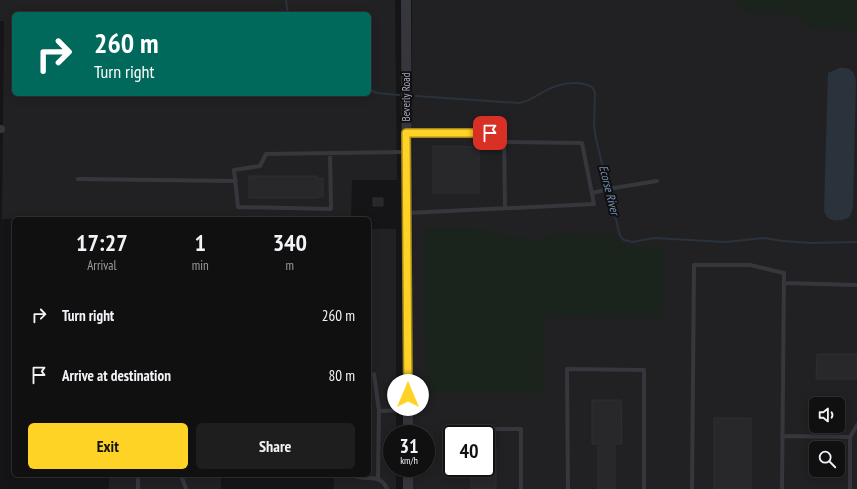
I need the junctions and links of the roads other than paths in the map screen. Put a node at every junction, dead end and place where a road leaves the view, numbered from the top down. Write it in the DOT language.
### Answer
graph roads {
  1 [pos="406,0"];
  2 [pos="406,133"];
  3 [pos="504,142"];
  4 [pos="406,152"];
  5 [pos="330,153"];
  6 [pos="78,179"];
  7 [pos="236,181"];
  8 [pos="657,182"];
  9 [pos="592,193"];
  10 [pos="505,208"];
  11 [pos="407,213"];
  12 [pos="784,283"];
  13 [pos="857,285"];
  14 [pos="371,375"];
  15 [pos="408,410"];
  16 [pos="379,411"];
  17 [pos="408,425"];
  18 [pos="857,425"];
  19 [pos="495,429"];
  20 [pos="782,436"];
  21 [pos="850,437"];
  22 [pos="138,477"];
  23 [pos="182,477"];
  24 [pos="356,477"];
  25 [pos="408,477"];
  26 [pos="378,478"];
  27 [pos="138,489"];
  28 [pos="186,489"];
  29 [pos="387,489"];
  30 [pos="408,489"];
  31 [pos="521,489"];
  32 [pos="568,489"];
  33 [pos="644,489"];
  34 [pos="692,489"];
  35 [pos="782,489"];
  36 [pos="850,489"];
  1 -- 2 [label="street, Beverly Road"];
  2 -- 3 [label="lane"];
  2 -- 4 [label="street, Beverly Road"];
  3 -- 9 [label="lane"];
  3 -- 10 [label="lane"];
  4 -- 5 [label="lane"];
  4 -- 11 [label="street, Beverly Road"];
  5 -- 7 [label="lane"];
  5 -- 7 [label="lane"];
  6 -- 7 [label="lane"];
  8 -- 9 [label="lane"];
  9 -- 10 [label="lane"];
  10 -- 11 [label="lane"];
  11 -- 15 [label="street, Beverly Road"];
  12 -- 13 [label="lane"];
  12 -- 20 [label="lane"];
  12 -- 34 [label="lane"];
  14 -- 16 [label="lane"];
  15 -- 16 [label="lane"];
  15 -- 17 [label="street, Beverly Road"];
  16 -- 26 [label="lane"];
  18 -- 21 [label="lane"];
  19 -- 31 [label="lane"];
  20 -- 21 [label="lane"];
  20 -- 35 [label="lane"];
  21 -- 36 [label="lane"];
  22 -- 27 [label="lane"];
  23 -- 28 [label="lane"];
  24 -- 26 [label="lane"];
  25 -- 30 [label="street"];
  26 -- 29 [label="lane"];
  32 -- 33 [label="lane"];
}
